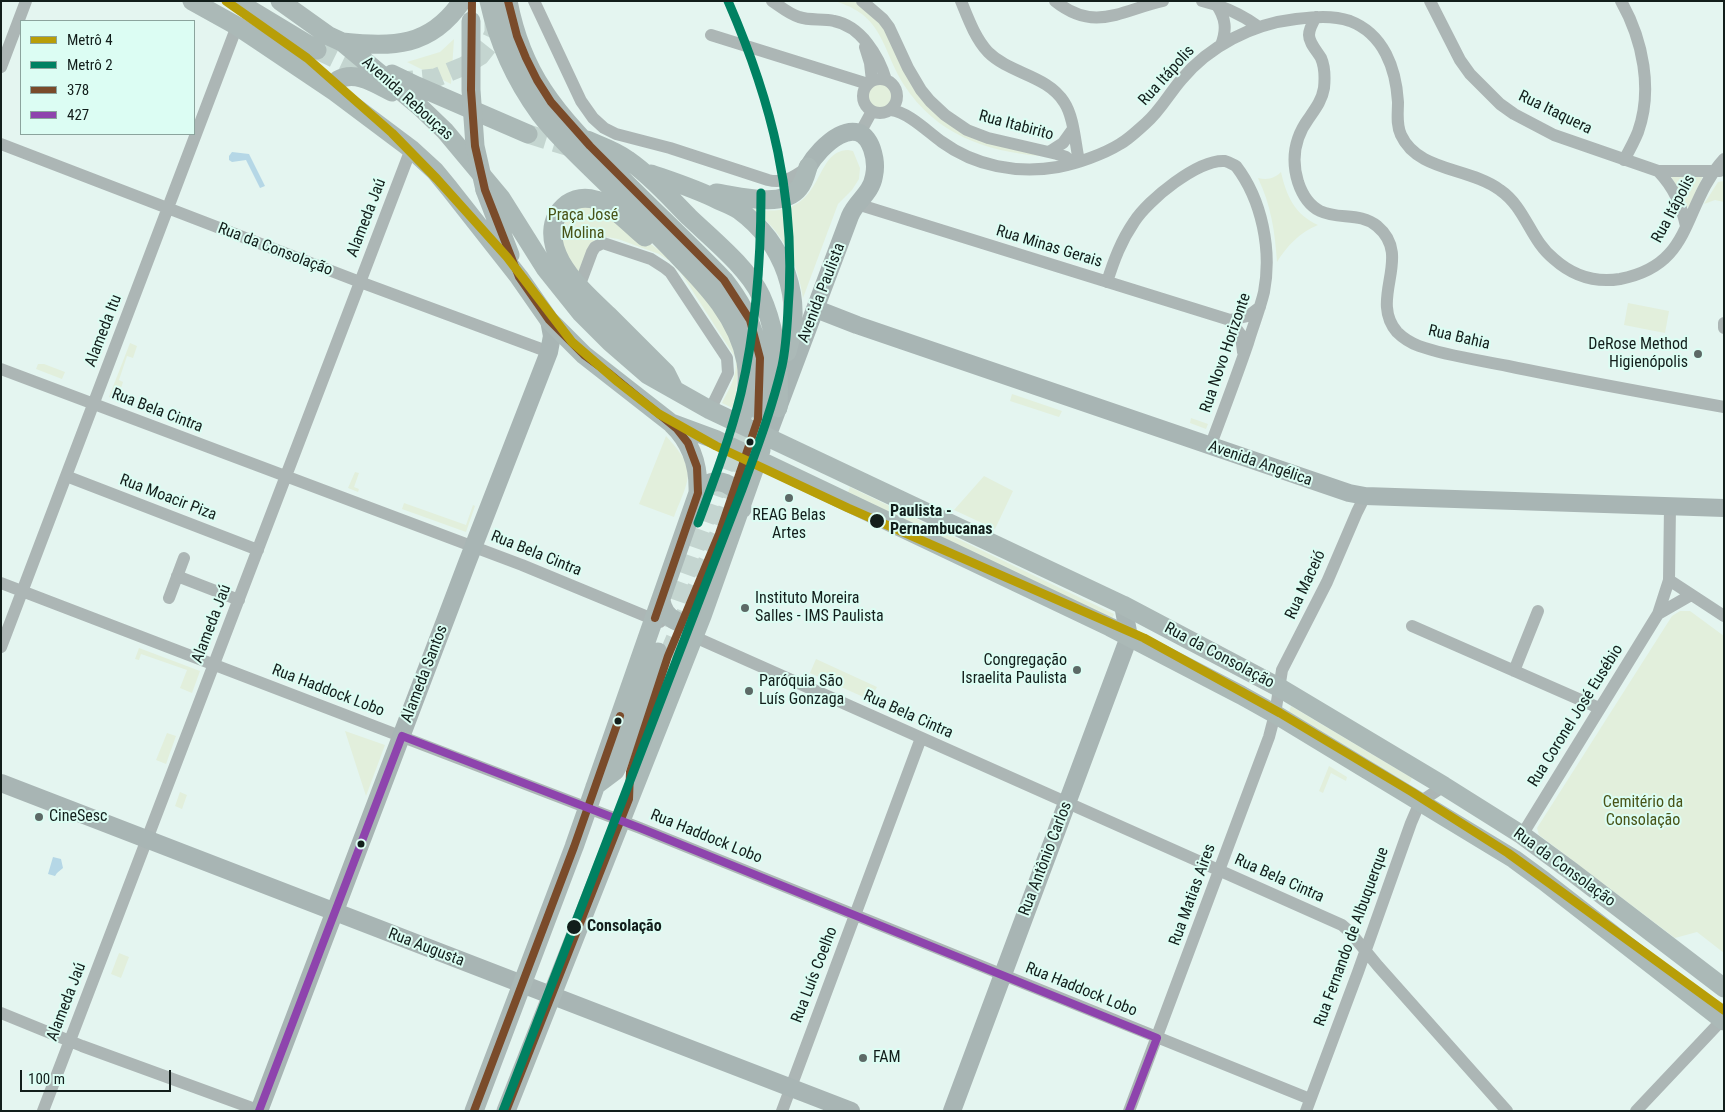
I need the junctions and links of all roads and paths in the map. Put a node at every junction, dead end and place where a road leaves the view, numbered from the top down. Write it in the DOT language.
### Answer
graph roads {
  1 [pos="26,1"];
  2 [pos="192,1"];
  3 [pos="236,1"];
  4 [pos="280,1"];
  5 [pos="462,1"];
  6 [pos="472,1"];
  7 [pos="489,1"];
  8 [pos="508,1"];
  9 [pos="534,1"];
  10 [pos="772,1"];
  11 [pos="862,1"];
  12 [pos="961,1"];
  13 [pos="1055,1"];
  14 [pos="1163,1"];
  15 [pos="1202,1"];
  16 [pos="1430,1"];
  17 [pos="1622,1"];
  18 [pos="1216,4"];
  19 [pos="1316,17"];
  20 [pos="237,26"];
  21 [pos="1259,27"];
  22 [pos="711,35"];
  23 [pos="863,40"];
  24 [pos="342,42"];
  25 [pos="1220,45"];
  26 [pos="317,50"];
  27 [pos="359,56"];
  28 [pos="1,67"];
  29 [pos="886,80"];
  30 [pos="870,83"];
  31 [pos="335,92"];
  32 [pos="897,93"];
  33 [pos="420,107"];
  34 [pos="890,110"];
  35 [pos="872,111"];
  36 [pos="925,129"];
  37 [pos="1073,129"];
  38 [pos="860,133"];
  39 [pos="528,134"];
  40 [pos="580,136"];
  41 [pos="1,144"];
  42 [pos="411,149"];
  43 [pos="1049,152"];
  44 [pos="1624,160"];
  45 [pos="1724,160"];
  46 [pos="1076,162"];
  47 [pos="808,167"];
  48 [pos="1658,171"];
  49 [pos="1718,171"];
  50 [pos="651,174"];
  51 [pos="700,191"];
  52 [pos="858,204"];
  53 [pos="168,208"];
  54 [pos="1686,226"];
  55 [pos="678,256"];
  56 [pos="519,277"];
  57 [pos="360,282"];
  58 [pos="1107,282"];
  59 [pos="579,287"];
  60 [pos="1260,307"];
  61 [pos="816,309"];
  62 [pos="549,320"];
  63 [pos="1230,320"];
  64 [pos="549,352"];
  65 [pos="787,352"];
  66 [pos="1243,357"];
  67 [pos="1,369"];
  68 [pos="676,392"];
  69 [pos="93,404"];
  70 [pos="1724,407"];
  71 [pos="778,408"];
  72 [pos="710,410"];
  73 [pos="671,423"];
  74 [pos="767,437"];
  75 [pos="1210,447"];
  76 [pos="758,460"];
  77 [pos="66,476"];
  78 [pos="286,477"];
  79 [pos="698,493"];
  80 [pos="1365,496"];
  81 [pos="1670,506"];
  82 [pos="1724,508"];
  83 [pos="742,509"];
  84 [pos="473,547"];
  85 [pos="258,550"];
  86 [pos="184,558"];
  87 [pos="177,576"];
  88 [pos="1669,580"];
  89 [pos="1,583"];
  90 [pos="22,591"];
  91 [pos="1690,595"];
  92 [pos="169,598"];
  93 [pos="239,600"];
  94 [pos="661,600"];
  95 [pos="1123,605"];
  96 [pos="1538,611"];
  97 [pos="1658,614"];
  98 [pos="702,616"];
  99 [pos="1724,616"];
  100 [pos="654,620"];
  101 [pos="1412,626"];
  102 [pos="694,637"];
  103 [pos="1129,637"];
  104 [pos="1,647"];
  105 [pos="656,654"];
  106 [pos="214,664"];
  107 [pos="681,670"];
  108 [pos="1514,671"];
  109 [pos="1280,688"];
  110 [pos="1599,708"];
  111 [pos="1275,714"];
  112 [pos="402,736"];
  113 [pos="921,738"];
  114 [pos="1,783"];
  115 [pos="1444,786"];
  116 [pos="629,799"];
  117 [pos="1420,802"];
  118 [pos="1067,803"];
  119 [pos="587,807"];
  120 [pos="621,820"];
  121 [pos="1522,835"];
  122 [pos="148,840"];
  123 [pos="1220,870"];
  124 [pos="334,912"];
  125 [pos="855,916"];
  126 [pos="1365,950"];
  127 [pos="1003,976"];
  128 [pos="522,984"];
  129 [pos="1724,988"];
  130 [pos="552,996"];
  131 [pos="1,1013"];
  132 [pos="1723,1021"];
  133 [pos="1157,1038"];
  134 [pos="69,1041"];
  135 [pos="790,1088"];
  136 [pos="1308,1105"];
  137 [pos="43,1111"];
  138 [pos="259,1111"];
  139 [pos="474,1111"];
  140 [pos="506,1111"];
  141 [pos="782,1111"];
  142 [pos="851,1111"];
  143 [pos="952,1111"];
  144 [pos="1129,1111"];
  145 [pos="1507,1111"];
  146 [pos="1636,1111"];
  1 -- 28 [label="street"];
  2 -- 20 [label="main road, Avenida Rebouças"];
  3 -- 26 [label="main road"];
  4 -- 24 [label="main road, Avenida Rebouças"];
  5 -- 24 [label="main road"];
  6 -- 56 [label="main road, bridge"];
  7 -- 55 [label="main road"];
  8 -- 40 [label="main road"];
  9 -- 47 [label="street"];
  10 -- 23 [label="street"];
  11 -- 43 [label="street, Rua Itabirito"];
  12 -- 37 [label="street"];
  13 -- 14 [label="street"];
  15 -- 18 [label="street"];
  16 -- 44 [label="street, Rua Itaquera"];
  17 -- 44 [label="street"];
  18 -- 21 [label="street"];
  18 -- 25 [label="street"];
  19 -- 21 [label="street, Rua Itápolis"];
  19 -- 54 [label="street, Rua Itápolis"];
  19 -- 70 [label="street, Rua Bahia"];
  20 -- 31 [label="main road, Avenida Rebouças"];
  20 -- 53 [label="street, Alameda Itu"];
  21 -- 25 [label="street, Rua Itápolis"];
  22 -- 30 [label="street"];
  23 -- 29 [label="street"];
  23 -- 30 [label="street"];
  24 -- 27 [label="main road, Avenida Rebouças"];
  25 -- 46 [label="street, Rua Itápolis"];
  27 -- 33 [label="main road, Avenida Rebouças"];
  27 -- 39 [label="main road"];
  29 -- 30 [label="street"];
  29 -- 32 [label="street"];
  30 -- 35 [label="street"];
  31 -- 33 [label="main road"];
  31 -- 42 [label="main road, Avenida Rebouças"];
  32 -- 34 [label="street"];
  32 -- 36 [label="street, Rua Itápolis"];
  33 -- 68 [label="main road, Avenida Rebouças"];
  34 -- 35 [label="street"];
  34 -- 36 [label="street, Rua Itápolis"];
  35 -- 38 [label="street"];
  36 -- 46 [label="street, Rua Itápolis"];
  37 -- 43 [label="street"];
  37 -- 46 [label="street"];
  38 -- 47 [label="main road"];
  38 -- 52 [label="main road, Avenida Paulista"];
  40 -- 55 [label="main road"];
  40 -- 71 [label="main road"];
  41 -- 53 [label="street, Rua da Consolação"];
  42 -- 56 [label="main road, Avenida Rebouças"];
  42 -- 57 [label="street, Alameda Jaú"];
  43 -- 46 [label="street, Rua Itabirito"];
  44 -- 48 [label="street, Rua Itaquera"];
  45 -- 49 [label="street, Rua Itápolis"];
  47 -- 51 [label="main road"];
  48 -- 49 [label="street, Rua Itaquera"];
  48 -- 54 [label="street"];
  49 -- 54 [label="street, Rua Itápolis"];
  50 -- 51 [label="main road"];
  51 -- 65 [label="main road"];
  52 -- 58 [label="street, Rua Minas Gerais"];
  52 -- 61 [label="main road, Avenida Paulista"];
  53 -- 57 [label="street, Rua da Consolação"];
  53 -- 69 [label="street, Alameda Itu"];
  55 -- 59 [label="main road"];
  56 -- 62 [label="main road, Avenida Rebouças"];
  57 -- 64 [label="street, Rua da Consolação"];
  57 -- 78 [label="street, Alameda Jaú"];
  58 -- 60 [label="street, Rua Novo Horizonte"];
  58 -- 63 [label="street, Rua Minas Gerais"];
  59 -- 68 [label="main road"];
  59 -- 72 [label="street"];
  60 -- 63 [label="street"];
  60 -- 66 [label="street, Rua Novo Horizonte"];
  61 -- 71 [label="main road, Avenida Paulista"];
  61 -- 75 [label="main road, Avenida Angélica"];
  62 -- 64 [label="main road, Alameda Santos"];
  62 -- 73 [label="main road, Rua da Consolação"];
  63 -- 66 [label="street"];
  64 -- 84 [label="main road, Alameda Santos"];
  66 -- 75 [label="street, Rua Novo Horizonte"];
  67 -- 69 [label="street, Rua Bela Cintra"];
  68 -- 72 [label="main road, Rua da Consolação"];
  69 -- 77 [label="street, Alameda Itu"];
  69 -- 78 [label="street, Rua Bela Cintra"];
  71 -- 74 [label="main road, Avenida Paulista"];
  72 -- 74 [label="main road, Rua da Consolação"];
  73 -- 76 [label="main road, Rua da Consolação"];
  73 -- 79 [label="main road"];
  74 -- 76 [label="main road, Avenida Paulista"];
  74 -- 95 [label="main road, Rua da Consolação"];
  75 -- 80 [label="main road, Avenida Angélica"];
  76 -- 83 [label="main road, Avenida Paulista"];
  76 -- 103 [label="main road, Rua da Consolação"];
  77 -- 85 [label="street, Rua Moacir Piza"];
  77 -- 90 [label="street, Alameda Itu"];
  78 -- 84 [label="street, Rua Bela Cintra"];
  78 -- 85 [label="street, Alameda Jaú"];
  79 -- 83 [label="main road"];
  79 -- 94 [label="main road"];
  80 -- 81 [label="main road, Avenida Angélica"];
  80 -- 109 [label="street, Rua Maceió"];
  81 -- 82 [label="main road, Avenida Angélica"];
  81 -- 88 [label="street, Rua Coronel José Eusébio"];
  83 -- 98 [label="main road, Avenida Paulista"];
  84 -- 100 [label="street, Rua Bela Cintra"];
  84 -- 112 [label="main road, Alameda Santos"];
  85 -- 93 [label="street, Alameda Jaú"];
  86 -- 87 [label="street"];
  87 -- 92 [label="street"];
  87 -- 93 [label="street"];
  88 -- 91 [label="street"];
  88 -- 97 [label="street, Rua Coronel José Eusébio"];
  89 -- 90 [label="street, Rua Haddock Lobo"];
  90 -- 104 [label="street, Alameda Itu"];
  90 -- 106 [label="street, Rua Haddock Lobo"];
  91 -- 97 [label="street, Rua Coronel José Eusébio"];
  91 -- 99 [label="street"];
  93 -- 106 [label="street, Alameda Jaú"];
  94 -- 98 [label="main road"];
  94 -- 100 [label="main road"];
  95 -- 103 [label="main road"];
  95 -- 109 [label="main road, Rua da Consolação"];
  96 -- 108 [label="street"];
  97 -- 110 [label="street, Rua Coronel José Eusébio"];
  98 -- 102 [label="main road, Avenida Paulista"];
  100 -- 102 [label="street, Rua Bela Cintra"];
  100 -- 105 [label="main road"];
  101 -- 108 [label="street"];
  102 -- 107 [label="main road, Avenida Paulista"];
  102 -- 113 [label="street, Rua Bela Cintra"];
  103 -- 111 [label="main road, Rua da Consolação"];
  103 -- 118 [label="main road, Rua Antônio Carlos"];
  105 -- 107 [label="main road"];
  105 -- 116 [label="main road"];
  105 -- 119 [label="main road"];
  106 -- 112 [label="street, Rua Haddock Lobo"];
  106 -- 122 [label="street, Alameda Jaú"];
  107 -- 116 [label="main road, Avenida Paulista"];
  108 -- 110 [label="street"];
  109 -- 111 [label="street, Rua Matias Aires"];
  109 -- 115 [label="main road, Rua da Consolação"];
  110 -- 121 [label="street, Rua Coronel José Eusébio"];
  111 -- 117 [label="main road, Rua da Consolação"];
  111 -- 123 [label="street, Rua Matias Aires"];
  112 -- 119 [label="street, Rua Haddock Lobo"];
  112 -- 124 [label="main road, Alameda Santos"];
  113 -- 118 [label="street, Rua Bela Cintra"];
  113 -- 125 [label="street, Rua Luís Coelho"];
  114 -- 122 [label="main road, Rua Augusta"];
  115 -- 117 [label="street"];
  115 -- 121 [label="main road, Rua da Consolação"];
  116 -- 120 [label="main road, Avenida Paulista"];
  117 -- 126 [label="street, Rua Fernando de Albuquerque"];
  117 -- 132 [label="main road, Rua da Consolação"];
  118 -- 123 [label="street, Rua Bela Cintra"];
  118 -- 127 [label="main road, Rua Antônio Carlos"];
  119 -- 120 [label="street, Rua Haddock Lobo"];
  119 -- 128 [label="main road"];
  120 -- 125 [label="street, Rua Haddock Lobo"];
  120 -- 130 [label="main road, Avenida Paulista"];
  121 -- 129 [label="main road, Rua da Consolação"];
  122 -- 124 [label="main road, Rua Augusta"];
  122 -- 134 [label="street, Alameda Jaú"];
  123 -- 126 [label="street, Rua Bela Cintra"];
  123 -- 133 [label="street, Rua Matias Aires"];
  124 -- 128 [label="main road, Rua Augusta"];
  124 -- 138 [label="main road, Alameda Santos"];
  125 -- 127 [label="street, Rua Haddock Lobo"];
  125 -- 135 [label="street, Rua Luís Coelho"];
  126 -- 136 [label="street, Rua Fernando de Albuquerque"];
  126 -- 145 [label="street, Rua Bela Cintra"];
  127 -- 133 [label="street, Rua Haddock Lobo"];
  127 -- 143 [label="main road, Rua Antônio Carlos"];
  128 -- 130 [label="main road, Rua Augusta"];
  128 -- 139 [label="main road"];
  130 -- 135 [label="main road, Rua Augusta"];
  130 -- 140 [label="main road, Avenida Paulista"];
  131 -- 134 [label="street"];
  132 -- 146 [label="street"];
  133 -- 136 [label="street, Rua Haddock Lobo"];
  133 -- 144 [label="street, Rua Matias Aires"];
  134 -- 137 [label="street, Alameda Jaú"];
  134 -- 138 [label="street"];
  135 -- 141 [label="street, Rua Luís Coelho"];
  135 -- 142 [label="main road, Rua Augusta"];
}
